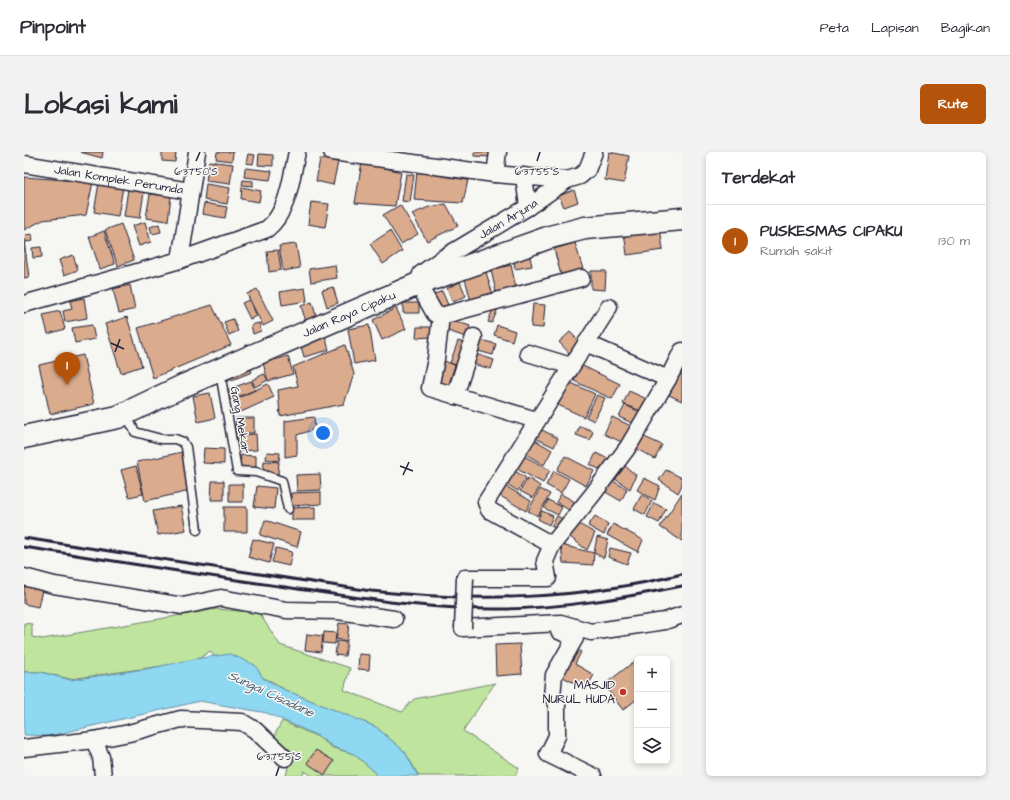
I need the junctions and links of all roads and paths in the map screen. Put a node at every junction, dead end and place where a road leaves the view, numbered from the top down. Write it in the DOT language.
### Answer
graph roads {
  1 [pos="197,152"];
  2 [pos="297,152"];
  3 [pos="332,152"];
  4 [pos="498,152"];
  5 [pos="594,152"];
  6 [pos="24,164"];
  7 [pos="494,174"];
  8 [pos="524,176"];
  9 [pos="567,180"];
  10 [pos="190,191"];
  11 [pos="528,207"];
  12 [pos="682,219"];
  13 [pos="180,260"];
  14 [pos="582,278"];
  15 [pos="418,284"];
  16 [pos="24,304"];
  17 [pos="608,307"];
  18 [pos="441,316"];
  19 [pos="474,337"];
  20 [pos="586,343"];
  21 [pos="682,351"];
  22 [pos="528,353"];
  23 [pos="571,366"];
  24 [pos="220,371"];
  25 [pos="668,379"];
  26 [pos="455,396"];
  27 [pos="126,413"];
  28 [pos="536,420"];
  29 [pos="24,437"];
  30 [pos="288,509"];
  31 [pos="197,530"];
  32 [pos="552,545"];
  33 [pos="24,577"];
  34 [pos="682,615"];
  35 [pos="394,619"];
  36 [pos="560,623"];
  37 [pos="94,740"];
  38 [pos="24,748"];
  39 [pos="285,758"];
  40 [pos="103,776"];
  41 [pos="594,776"];
  1 -- 10 [label="street"];
  2 -- 13 [label="street"];
  3 -- 7 [label="street"];
  4 -- 7 [label="street"];
  5 -- 9 [label="street, Jalan Arjuna"];
  6 -- 10 [label="street, Jalan Komplek Perumda"];
  7 -- 8 [label="street"];
  8 -- 9 [label="street"];
  8 -- 11 [label="street"];
  9 -- 11 [label="street, Jalan Arjuna"];
  10 -- 13 [label="street"];
  11 -- 15 [label="street, Jalan Arjuna"];
  12 -- 15 [label="street, Jalan Raya Cipaku"];
  13 -- 16 [label="street"];
  14 -- 18 [label="street"];
  15 -- 18 [label="street"];
  15 -- 24 [label="street, Jalan Raya Cipaku"];
  17 -- 20 [label="street"];
  18 -- 26 [label="street"];
  19 -- 26 [label="street"];
  20 -- 23 [label="street"];
  20 -- 25 [label="street"];
  21 -- 25 [label="street"];
  22 -- 23 [label="street"];
  23 -- 28 [label="street"];
  24 -- 27 [label="street, Jalan Raya Cipaku"];
  24 -- 30 [label="lane, Gang Mekar"];
  25 -- 32 [label="street"];
  26 -- 28 [label="street"];
  27 -- 29 [label="street, Jalan Raya Cipaku"];
  27 -- 31 [label="lane"];
  28 -- 32 [label="street"];
  32 -- 36 [label="street, bridge"];
  33 -- 35 [label="street"];
  34 -- 36 [label="street"];
  36 -- 41 [label="street"];
  37 -- 38 [label="street"];
  37 -- 39 [label="street"];
  37 -- 40 [label="street"];
}
